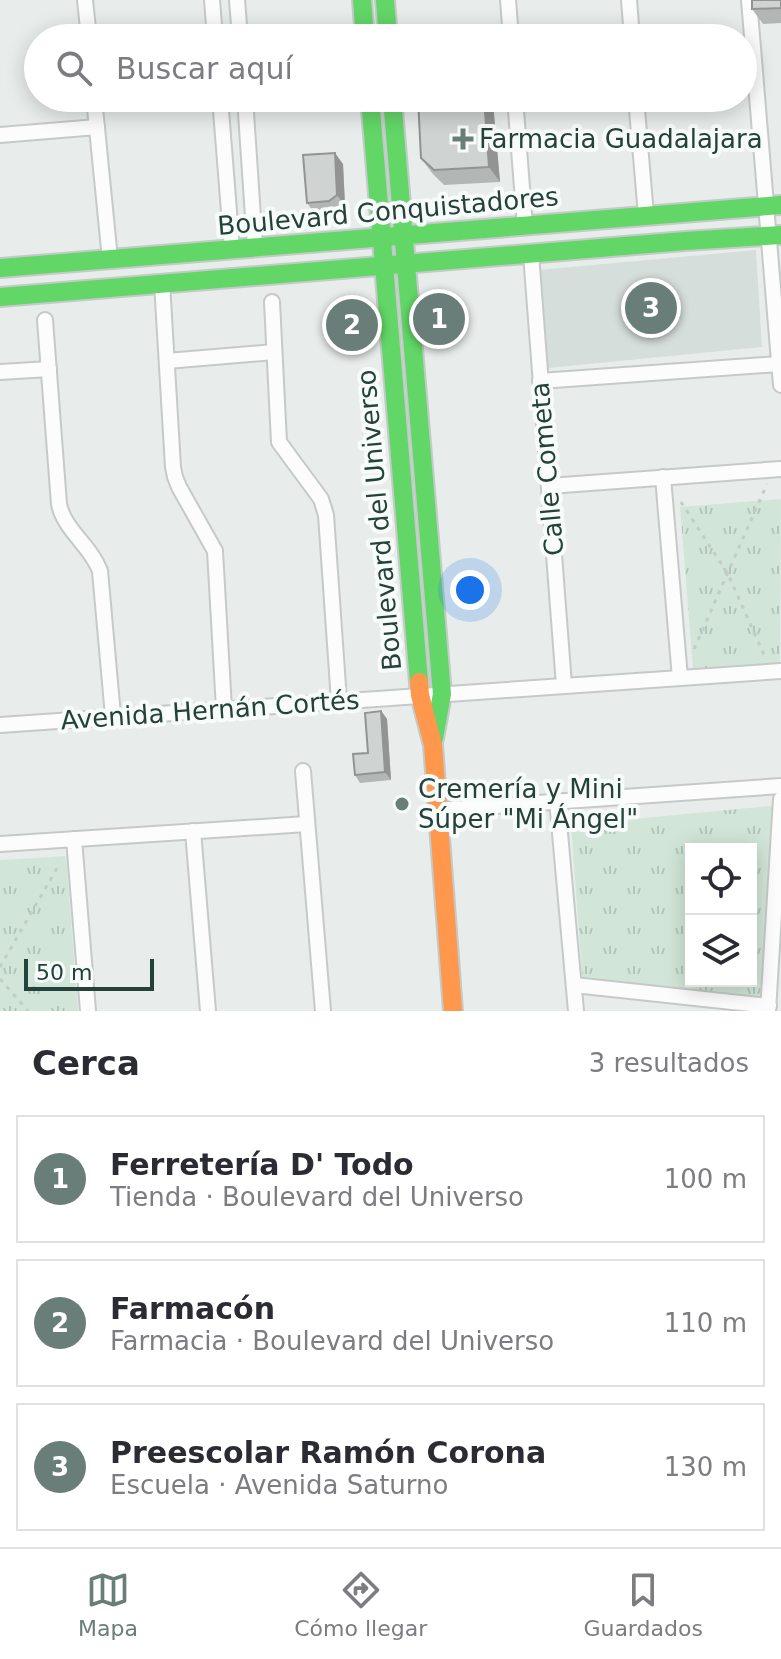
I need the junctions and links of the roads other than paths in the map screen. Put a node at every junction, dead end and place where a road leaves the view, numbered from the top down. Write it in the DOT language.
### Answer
graph roads {
  1 [pos="85,0"];
  2 [pos="212,0"];
  3 [pos="237,0"];
  4 [pos="362,0"];
  5 [pos="385,0"];
  6 [pos="508,0"];
  7 [pos="629,0"];
  8 [pos="749,0"];
  9 [pos="88,24"];
  10 [pos="214,24"];
  11 [pos="239,24"];
  12 [pos="364,24"];
  13 [pos="387,24"];
  14 [pos="510,24"];
  15 [pos="631,24"];
  16 [pos="752,24"];
  17 [pos="757,66"];
  18 [pos="95,112"];
  19 [pos="226,112"];
  20 [pos="245,112"];
  21 [pos="371,112"];
  22 [pos="393,112"];
  23 [pos="516,112"];
  24 [pos="637,112"];
  25 [pos="221,114"];
  26 [pos="97,127"];
  27 [pos="0,135"];
  28 [pos="774,206"];
  29 [pos="646,215"];
  30 [pos="525,226"];
  31 [pos="403,235"];
  32 [pos="775,236"];
  33 [pos="381,237"];
  34 [pos="255,247"];
  35 [pos="232,249"];
  36 [pos="531,254"];
  37 [pos="110,259"];
  38 [pos="405,263"];
  39 [pos="383,265"];
  40 [pos="0,268"];
  41 [pos="162,283"];
  42 [pos="0,297"];
  43 [pos="272,302"];
  44 [pos="45,320"];
  45 [pos="274,352"];
  46 [pos="167,361"];
  47 [pos="779,364"];
  48 [pos="49,369"];
  49 [pos="0,372"];
  50 [pos="540,381"];
  51 [pos="781,385"];
  52 [pos="777,470"];
  53 [pos="663,477"];
  54 [pos="549,486"];
  55 [pos="776,671"];
  56 [pos="681,677"];
  57 [pos="564,685"];
  58 [pos="442,694"];
  59 [pos="420,695"];
  60 [pos="339,701"];
  61 [pos="224,709"];
  62 [pos="0,710"];
  63 [pos="113,716"];
  64 [pos="0,725"];
  65 [pos="433,745"];
  66 [pos="303,771"];
  67 [pos="781,786"];
  68 [pos="781,799"];
  69 [pos="557,800"];
  70 [pos="438,810"];
  71 [pos="307,824"];
  72 [pos="193,831"];
  73 [pos="74,839"];
  74 [pos="0,844"];
  75 [pos="574,985"];
  76 [pos="768,1008"];
  77 [pos="88,1011"];
  78 [pos="208,1011"];
  79 [pos="323,1011"];
  80 [pos="453,1011"];
  81 [pos="576,1011"];
  1 -- 9 [label="street"];
  2 -- 10 [label="street"];
  3 -- 11 [label="street"];
  4 -- 12 [label="street"];
  5 -- 13 [label="street"];
  6 -- 14 [label="street"];
  7 -- 15 [label="street"];
  8 -- 16 [label="street"];
  17 -- 28 [label="street"];
  18 -- 26 [label="street"];
  19 -- 25 [label="street"];
  20 -- 34 [label="street"];
  21 -- 33 [label="street, Boulevard del Universo"];
  22 -- 31 [label="street, Boulevard del Universo"];
  23 -- 30 [label="street"];
  24 -- 29 [label="street"];
  25 -- 35 [label="street"];
  26 -- 27 [label="street"];
  26 -- 37 [label="street"];
  28 -- 29 [label="street, Boulevard Conquistadores"];
  28 -- 32 [label="street"];
  29 -- 30 [label="street, Boulevard Conquistadores"];
  30 -- 31 [label="street, Boulevard Conquistadores"];
  31 -- 33 [label="street, Boulevard Conquistadores"];
  31 -- 38 [label="street, Boulevard del Universo"];
  32 -- 36 [label="street, Boulevard Conquistadores"];
  32 -- 47 [label="street"];
  33 -- 34 [label="street, Boulevard Conquistadores"];
  33 -- 39 [label="street, Boulevard del Universo"];
  34 -- 35 [label="street, Boulevard Conquistadores"];
  35 -- 37 [label="street, Boulevard Conquistadores"];
  36 -- 38 [label="street, Boulevard Conquistadores"];
  36 -- 50 [label="street, Calle Cometa"];
  37 -- 40 [label="street, Boulevard Conquistadores"];
  38 -- 39 [label="street, Boulevard Conquistadores"];
  38 -- 58 [label="street, Boulevard del Universo"];
  39 -- 41 [label="street, Boulevard Conquistadores"];
  39 -- 59 [label="street, Boulevard del Universo"];
  41 -- 42 [label="street, Boulevard Conquistadores"];
  41 -- 46 [label="street"];
  43 -- 45 [label="street"];
  44 -- 48 [label="street"];
  45 -- 46 [label="street"];
  45 -- 60 [label="street"];
  46 -- 61 [label="street"];
  47 -- 50 [label="street"];
  47 -- 51 [label="street"];
  48 -- 49 [label="street"];
  48 -- 63 [label="street"];
  50 -- 54 [label="street, Calle Cometa"];
  52 -- 53 [label="street"];
  53 -- 54 [label="street"];
  53 -- 56 [label="street"];
  54 -- 57 [label="street, Calle Cometa"];
  55 -- 56 [label="street, Avenida Hernán Cortés"];
  56 -- 57 [label="street, Avenida Hernán Cortés"];
  57 -- 58 [label="street, Avenida Hernán Cortés"];
  58 -- 59 [label="street, Avenida Hernán Cortés"];
  58 -- 65 [label="street, Boulevard del Universo"];
  59 -- 60 [label="street, Avenida Hernán Cortés"];
  59 -- 65 [label="street, Boulevard del Universo"];
  60 -- 61 [label="street, Avenida Hernán Cortés"];
  61 -- 63 [label="street, Avenida Hernán Cortés"];
  62 -- 64 [label="street"];
  63 -- 64 [label="street, Avenida Hernán Cortés"];
  65 -- 70 [label="street, Boulevard del Universo"];
  66 -- 71 [label="street"];
  67 -- 69 [label="street"];
  68 -- 76 [label="street"];
  69 -- 70 [label="street"];
  69 -- 75 [label="street"];
  70 -- 80 [label="street, Boulevard del Universo"];
  71 -- 72 [label="street"];
  71 -- 79 [label="street"];
  72 -- 73 [label="street"];
  72 -- 78 [label="street"];
  73 -- 74 [label="street"];
  73 -- 77 [label="street"];
  75 -- 76 [label="street"];
  75 -- 81 [label="street"];
}
